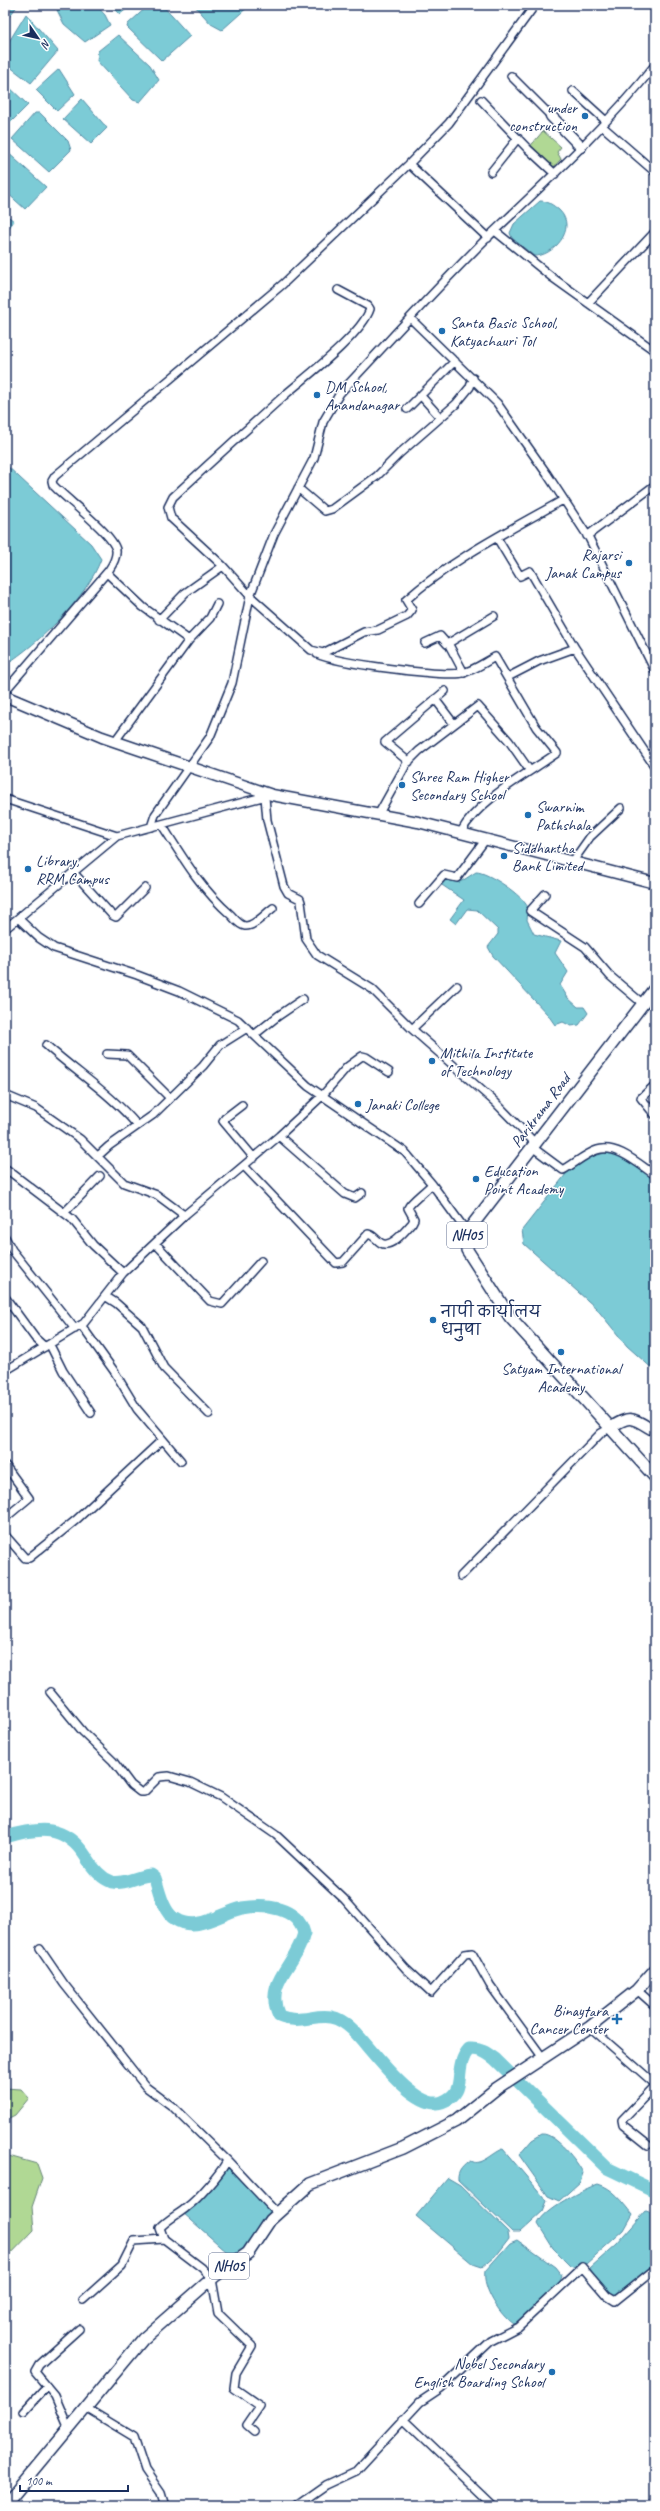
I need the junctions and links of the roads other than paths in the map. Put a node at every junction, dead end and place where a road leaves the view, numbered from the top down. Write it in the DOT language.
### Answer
graph roads {
  1 [pos="536,5"];
  2 [pos="655,65"];
  3 [pos="511,76"];
  4 [pos="573,91"];
  5 [pos="481,100"];
  6 [pos="551,116"];
  7 [pos="604,123"];
  8 [pos="518,138"];
  9 [pos="581,147"];
  10 [pos="409,164"];
  11 [pos="491,172"];
  12 [pos="655,172"];
  13 [pos="555,174"];
  14 [pos="495,231"];
  15 [pos="655,232"];
  16 [pos="488,238"];
  17 [pos="338,290"];
  18 [pos="588,304"];
  19 [pos="411,319"];
  20 [pos="655,351"];
  21 [pos="455,361"];
  22 [pos="473,378"];
  23 [pos="421,396"];
  24 [pos="407,409"];
  25 [pos="440,417"];
  26 [pos="655,485"];
  27 [pos="298,488"];
  28 [pos="564,500"];
  29 [pos="587,536"];
  30 [pos="497,538"];
  31 [pos="223,566"];
  32 [pos="107,573"];
  33 [pos="250,596"];
  34 [pos="218,604"];
  35 [pos="494,616"];
  36 [pos="159,620"];
  37 [pos="190,640"];
  38 [pos="448,643"];
  39 [pos="425,644"];
  40 [pos="575,648"];
  41 [pos="314,652"];
  42 [pos="655,671"];
  43 [pos="464,673"];
  44 [pos="508,677"];
  45 [pos="5,691"];
  46 [pos="445,691"];
  47 [pos="5,696"];
  48 [pos="435,700"];
  49 [pos="454,724"];
  50 [pos="115,741"];
  51 [pos="409,762"];
  52 [pos="189,767"];
  53 [pos="655,767"];
  54 [pos="530,771"];
  55 [pos="269,796"];
  56 [pos="5,799"];
  57 [pos="621,808"];
  58 [pos="378,815"];
  59 [pos="162,825"];
  60 [pos="151,827"];
  61 [pos="461,832"];
  62 [pos="118,836"];
  63 [pos="486,839"];
  64 [pos="572,861"];
  65 [pos="73,872"];
  66 [pos="655,883"];
  67 [pos="145,888"];
  68 [pos="545,894"];
  69 [pos="419,904"];
  70 [pos="273,908"];
  71 [pos="19,919"];
  72 [pos="5,929"];
  73 [pos="457,986"];
  74 [pos="655,988"];
  75 [pos="303,999"];
  76 [pos="642,1003"];
  77 [pos="247,1028"];
  78 [pos="412,1029"];
  79 [pos="254,1035"];
  80 [pos="46,1044"];
  81 [pos="107,1054"];
  82 [pos="389,1072"];
  83 [pos="655,1085"];
  84 [pos="5,1095"];
  85 [pos="322,1096"];
  86 [pos="170,1098"];
  87 [pos="242,1105"];
  88 [pos="655,1115"];
  89 [pos="137,1126"];
  90 [pos="279,1136"];
  91 [pos="533,1145"];
  92 [pos="98,1156"];
  93 [pos="254,1158"];
  94 [pos="244,1166"];
  95 [pos="5,1168"];
  96 [pos="655,1174"];
  97 [pos="100,1176"];
  98 [pos="432,1184"];
  99 [pos="362,1193"];
  100 [pos="64,1213"];
  101 [pos="184,1215"];
  102 [pos="467,1232"];
  103 [pos="5,1237"];
  104 [pos="155,1243"];
  105 [pos="261,1261"];
  106 [pos="123,1273"];
  107 [pos="105,1296"];
  108 [pos="5,1297"];
  109 [pos="78,1327"];
  110 [pos="48,1346"];
  111 [pos="5,1371"];
  112 [pos="91,1413"];
  113 [pos="209,1414"];
  114 [pos="610,1428"];
  115 [pos="655,1428"];
  116 [pos="162,1440"];
  117 [pos="181,1461"];
  118 [pos="5,1465"];
  119 [pos="655,1477"];
  120 [pos="5,1518"];
  121 [pos="5,1535"];
  122 [pos="460,1576"];
  123 [pos="50,1692"];
  124 [pos="40,1949"];
  125 [pos="655,1970"];
  126 [pos="637,1990"];
  127 [pos="655,2006"];
  128 [pos="590,2027"];
  129 [pos="543,2058"];
  130 [pos="655,2085"];
  131 [pos="648,2145"];
  132 [pos="227,2160"];
  133 [pos="277,2213"];
  134 [pos="164,2239"];
  135 [pos="655,2269"];
  136 [pos="212,2279"];
  137 [pos="83,2300"];
  138 [pos="79,2328"];
  139 [pos="46,2387"];
  140 [pos="86,2408"];
  141 [pos="23,2412"];
  142 [pos="403,2419"];
  143 [pos="69,2429"];
  144 [pos="254,2431"];
  145 [pos="5,2502"];
  146 [pos="161,2506"];
  147 [pos="296,2506"];
  148 [pos="494,2506"];
  1 -- 10 [label="street"];
  2 -- 7 [label="street"];
  3 -- 6 [label="street"];
  4 -- 7 [label="street"];
  5 -- 8 [label="street"];
  6 -- 9 [label="main road"];
  7 -- 9 [label="street"];
  7 -- 12 [label="street"];
  8 -- 11 [label="street"];
  8 -- 13 [label="street"];
  9 -- 13 [label="street"];
  10 -- 16 [label="street"];
  10 -- 32 [label="street"];
  13 -- 14 [label="street"];
  14 -- 16 [label="street"];
  14 -- 18 [label="street"];
  15 -- 18 [label="street"];
  16 -- 19 [label="street"];
  17 -- 31 [label="street"];
  18 -- 20 [label="street"];
  19 -- 21 [label="street"];
  19 -- 27 [label="street"];
  21 -- 22 [label="street"];
  21 -- 23 [label="street"];
  22 -- 25 [label="street"];
  22 -- 28 [label="street"];
  23 -- 24 [label="street"];
  23 -- 25 [label="street"];
  25 -- 27 [label="street"];
  26 -- 29 [label="street"];
  27 -- 33 [label="street"];
  28 -- 29 [label="street"];
  28 -- 30 [label="street"];
  29 -- 42 [label="street"];
  30 -- 40 [label="street"];
  30 -- 41 [label="street"];
  31 -- 33 [label="street"];
  31 -- 36 [label="street"];
  32 -- 36 [label="street"];
  32 -- 45 [label="street"];
  33 -- 41 [label="street"];
  33 -- 52 [label="street"];
  34 -- 37 [label="street"];
  35 -- 38 [label="street"];
  36 -- 37 [label="street"];
  37 -- 50 [label="street"];
  38 -- 39 [label="street"];
  38 -- 43 [label="street"];
  40 -- 44 [label="street"];
  40 -- 53 [label="street"];
  41 -- 43 [label="street"];
  43 -- 44 [label="street"];
  44 -- 54 [label="street"];
  46 -- 48 [label="street"];
  47 -- 50 [label="main road"];
  48 -- 49 [label="street"];
  48 -- 51 [label="street"];
  49 -- 51 [label="street"];
  49 -- 54 [label="street"];
  50 -- 52 [label="main road"];
  51 -- 58 [label="street"];
  52 -- 55 [label="main road"];
  52 -- 60 [label="street"];
  54 -- 61 [label="street"];
  55 -- 58 [label="main road"];
  55 -- 59 [label="street"];
  55 -- 78 [label="street"];
  56 -- 62 [label="street"];
  57 -- 64 [label="street"];
  58 -- 61 [label="main road"];
  59 -- 60 [label="street"];
  59 -- 70 [label="street"];
  60 -- 62 [label="street"];
  61 -- 63 [label="main road"];
  62 -- 65 [label="street"];
  63 -- 64 [label="main road"];
  63 -- 69 [label="street"];
  64 -- 66 [label="main road"];
  65 -- 67 [label="street"];
  65 -- 71 [label="street"];
  68 -- 76 [label="street"];
  71 -- 72 [label="street"];
  71 -- 77 [label="street"];
  73 -- 78 [label="street"];
  74 -- 76 [label="main road, Parikrama Road / NH05"];
  75 -- 79 [label="street"];
  76 -- 91 [label="main road, Parikrama Road / NH05"];
  77 -- 79 [label="street"];
  77 -- 86 [label="street"];
  78 -- 91 [label="street"];
  79 -- 85 [label="street"];
  80 -- 89 [label="street"];
  81 -- 86 [label="street"];
  82 -- 85 [label="street"];
  83 -- 88 [label="street"];
  84 -- 92 [label="street"];
  85 -- 90 [label="street"];
  85 -- 98 [label="street"];
  86 -- 89 [label="street"];
  87 -- 93 [label="street"];
  89 -- 92 [label="street"];
  90 -- 93 [label="street"];
  90 -- 99 [label="street"];
  91 -- 96 [label="street"];
  91 -- 102 [label="main road, Parikrama Road / NH05"];
  92 -- 101 [label="street"];
  93 -- 94 [label="street"];
  94 -- 98 [label="street"];
  94 -- 101 [label="street"];
  95 -- 100 [label="street"];
  97 -- 100 [label="street"];
  98 -- 102 [label="street"];
  100 -- 106 [label="street"];
  101 -- 104 [label="street"];
  102 -- 114 [label="main road, NH05"];
  103 -- 109 [label="street"];
  104 -- 105 [label="street"];
  104 -- 106 [label="street"];
  106 -- 107 [label="street"];
  107 -- 109 [label="street"];
  107 -- 113 [label="street"];
  108 -- 110 [label="street"];
  109 -- 110 [label="street"];
  109 -- 116 [label="street"];
  110 -- 111 [label="street"];
  110 -- 112 [label="street"];
  114 -- 115 [label="main road"];
  114 -- 119 [label="main road, NH05"];
  114 -- 122 [label="street"];
  116 -- 117 [label="street"];
  116 -- 121 [label="street"];
  118 -- 120 [label="street"];
  123 -- 129 [label="street"];
  124 -- 132 [label="street"];
  125 -- 126 [label="main road, NH05"];
  126 -- 127 [label="street"];
  126 -- 128 [label="main road, NH05"];
  128 -- 129 [label="main road, NH05"];
  128 -- 130 [label="street"];
  129 -- 133 [label="main road, NH05"];
  130 -- 131 [label="street"];
  132 -- 133 [label="street"];
  132 -- 134 [label="street"];
  133 -- 136 [label="main road, NH05"];
  134 -- 136 [label="street"];
  134 -- 137 [label="street"];
  135 -- 142 [label="street"];
  136 -- 140 [label="main road, NH05"];
  136 -- 144 [label="street"];
  138 -- 139 [label="street"];
  139 -- 141 [label="street"];
  139 -- 143 [label="street"];
  140 -- 143 [label="main road, NH05"];
  140 -- 146 [label="street"];
  142 -- 147 [label="street"];
  142 -- 148 [label="street"];
  143 -- 145 [label="main road, NH05"];
}
